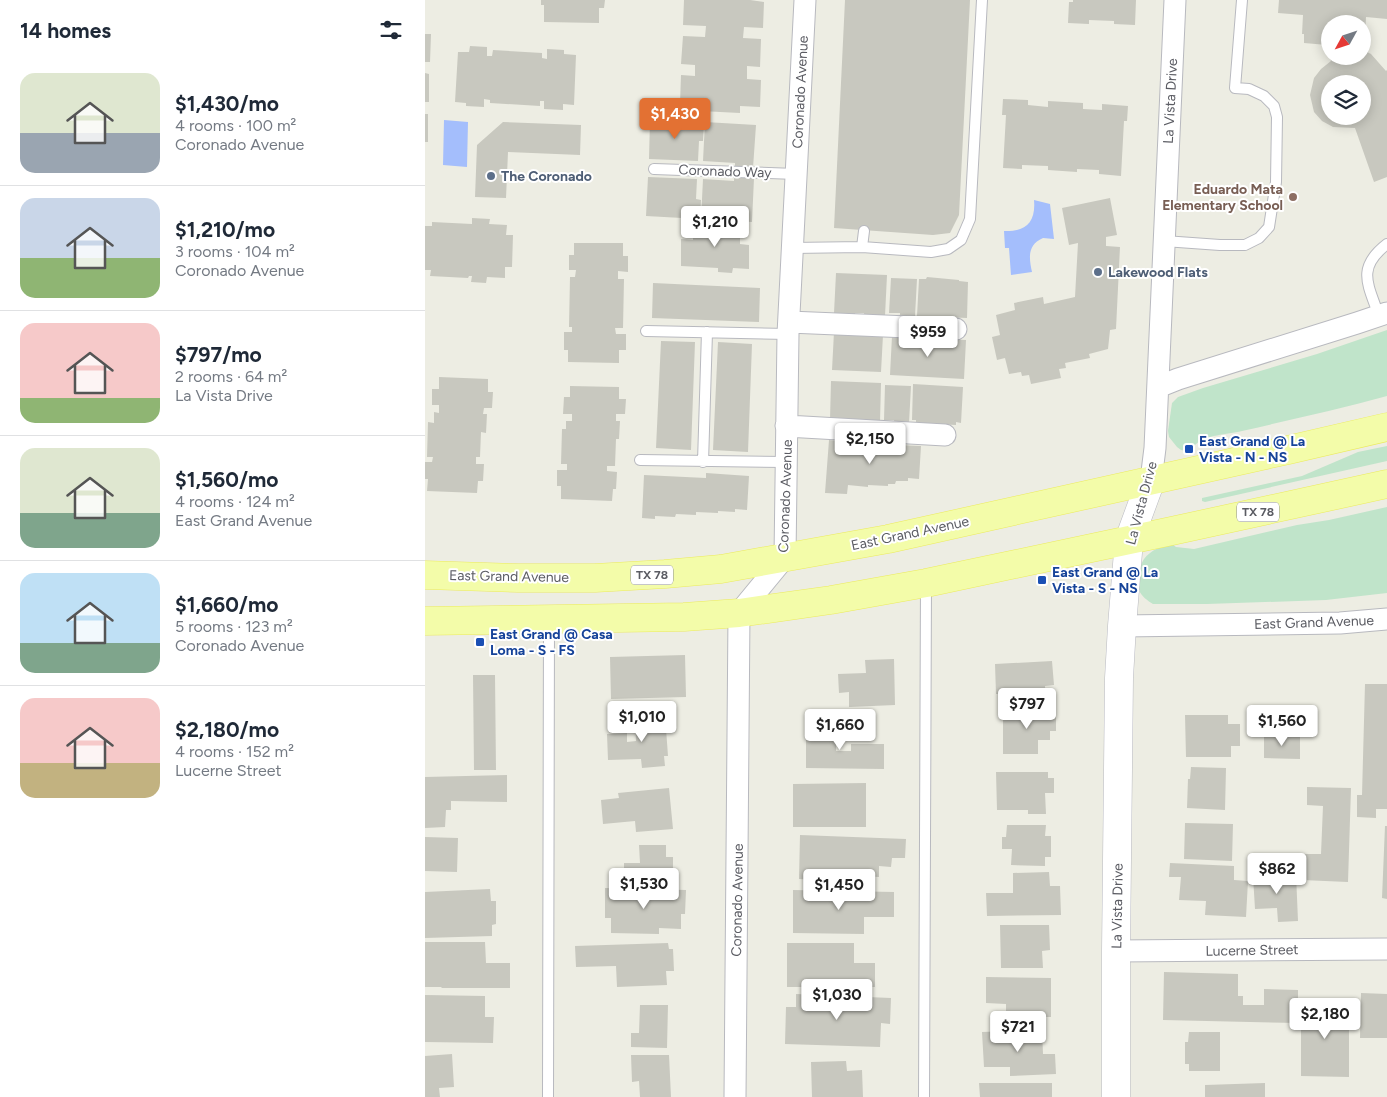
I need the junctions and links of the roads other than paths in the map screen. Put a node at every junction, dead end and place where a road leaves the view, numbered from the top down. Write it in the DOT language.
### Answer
graph roads {
  1 [pos="805,0"];
  2 [pos="982,0"];
  3 [pos="1175,0"];
  4 [pos="1242,0"];
  5 [pos="654,169"];
  6 [pos="796,174"];
  7 [pos="864,230"];
  8 [pos="1164,241"];
  9 [pos="1387,244"];
  10 [pos="862,247"];
  11 [pos="792,248"];
  12 [pos="1383,314"];
  13 [pos="788,328"];
  14 [pos="956,329"];
  15 [pos="646,331"];
  16 [pos="707,332"];
  17 [pos="1158,387"];
  18 [pos="787,426"];
  19 [pos="1387,427"];
  20 [pos="945,435"];
  21 [pos="640,460"];
  22 [pos="703,462"];
  23 [pos="786,462"];
  24 [pos="1151,480"];
  25 [pos="1387,484"];
  26 [pos="1129,540"];
  27 [pos="785,557"];
  28 [pos="425,575"];
  29 [pos="927,582"];
  30 [pos="739,613"];
  31 [pos="549,620"];
  32 [pos="1387,620"];
  33 [pos="425,621"];
  34 [pos="1121,626"];
  35 [pos="1387,948"];
  36 [pos="1116,951"];
  37 [pos="548,1097"];
  38 [pos="735,1097"];
  39 [pos="924,1097"];
  40 [pos="1117,1097"];
  1 -- 6 [label="street, Coronado Avenue"];
  2 -- 10 [label="lane"];
  3 -- 8 [label="street, La Vista Drive"];
  4 -- 8 [label="lane"];
  5 -- 6 [label="lane, Coronado Way"];
  6 -- 11 [label="street, Coronado Avenue"];
  7 -- 10 [label="lane"];
  8 -- 17 [label="street, La Vista Drive"];
  9 -- 12 [label="lane"];
  10 -- 11 [label="lane"];
  11 -- 13 [label="street, Coronado Avenue"];
  12 -- 17 [label="street"];
  13 -- 14 [label="street"];
  13 -- 16 [label="lane"];
  13 -- 18 [label="street, Coronado Avenue"];
  15 -- 16 [label="lane"];
  16 -- 22 [label="lane"];
  17 -- 24 [label="street, La Vista Drive"];
  18 -- 20 [label="street"];
  18 -- 23 [label="street, Coronado Avenue"];
  19 -- 24 [label="main road, East Grand Avenue / TX 78"];
  21 -- 22 [label="lane"];
  22 -- 23 [label="lane"];
  23 -- 27 [label="street, Coronado Avenue"];
  24 -- 26 [label="street, La Vista Drive"];
  24 -- 27 [label="main road, East Grand Avenue / TX 78"];
  25 -- 26 [label="main road, TX 78"];
  26 -- 29 [label="main road, TX 78"];
  26 -- 34 [label="street, La Vista Drive"];
  27 -- 28 [label="main road, East Grand Avenue / TX 78"];
  27 -- 30 [label="street, Coronado Avenue"];
  29 -- 30 [label="main road, TX 78"];
  29 -- 39 [label="lane"];
  30 -- 31 [label="main road, TX 78"];
  30 -- 38 [label="street, Coronado Avenue"];
  31 -- 33 [label="main road, TX 78"];
  31 -- 37 [label="lane"];
  32 -- 34 [label="street, East Grand Avenue"];
  34 -- 36 [label="street, La Vista Drive"];
  35 -- 36 [label="street, Lucerne Street"];
  36 -- 40 [label="street, La Vista Drive"];
}
